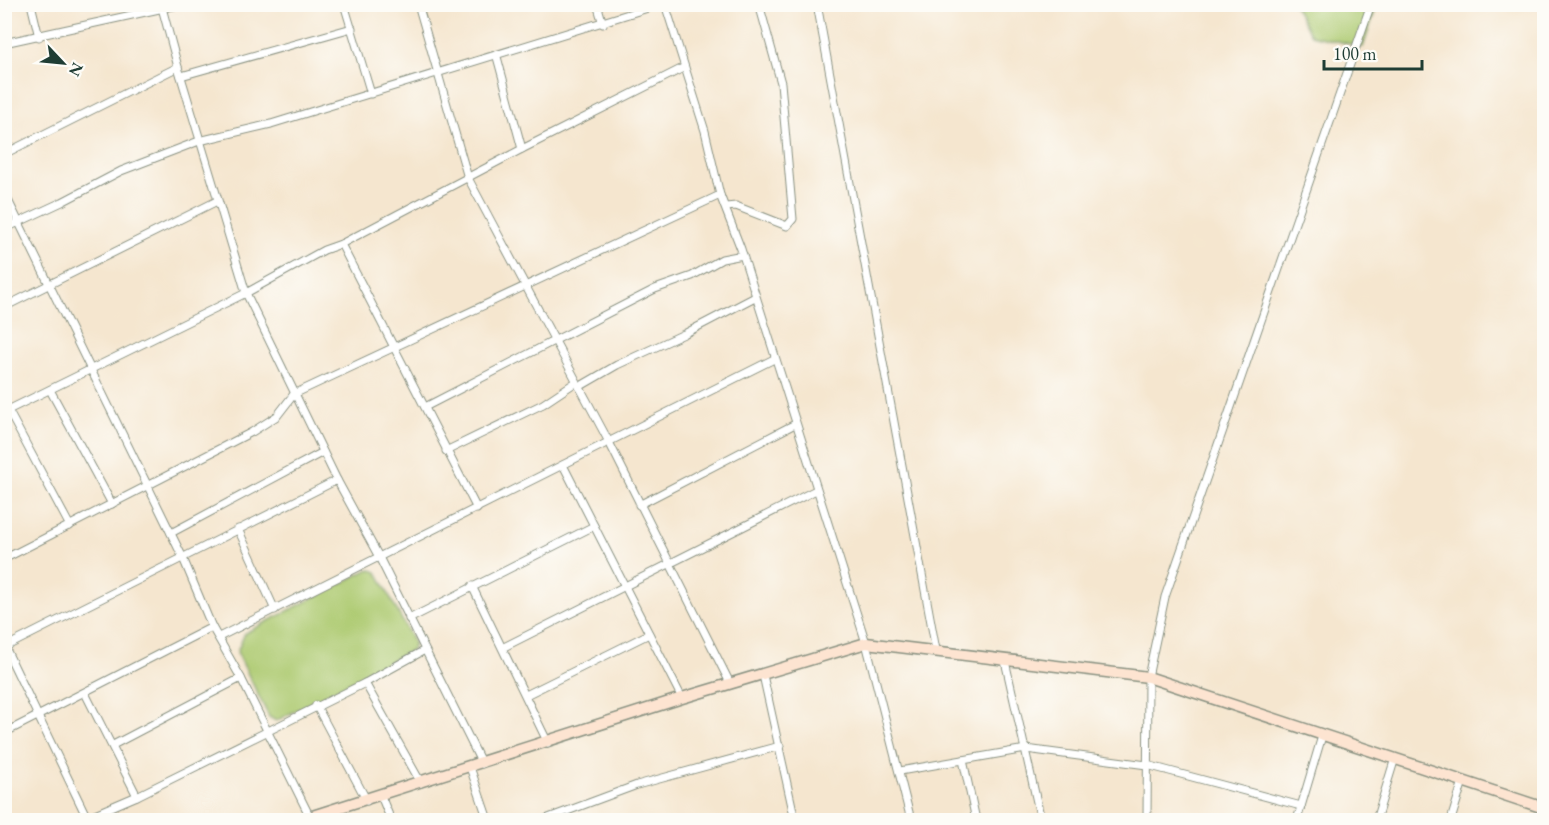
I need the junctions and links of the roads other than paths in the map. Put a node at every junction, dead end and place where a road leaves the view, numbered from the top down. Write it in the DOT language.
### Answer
graph roads {
  1 [pos="32,4"];
  2 [pos="182,4"];
  3 [pos="344,4"];
  4 [pos="430,4"];
  5 [pos="597,4"];
  6 [pos="663,4"];
  7 [pos="759,4"];
  8 [pos="817,4"];
  9 [pos="1371,4"];
  10 [pos="419,6"];
  11 [pos="162,7"];
  12 [pos="603,24"];
  13 [pos="352,28"];
  14 [pos="39,37"];
  15 [pos="4,43"];
  16 [pos="497,57"];
  17 [pos="178,67"];
  18 [pos="683,68"];
  19 [pos="439,73"];
  20 [pos="181,76"];
  21 [pos="371,94"];
  22 [pos="200,141"];
  23 [pos="522,149"];
  24 [pos="4,154"];
  25 [pos="468,178"];
  26 [pos="4,192"];
  27 [pos="720,195"];
  28 [pos="217,201"];
  29 [pos="726,207"];
  30 [pos="20,221"];
  31 [pos="4,229"];
  32 [pos="341,244"];
  33 [pos="743,255"];
  34 [pos="52,285"];
  35 [pos="524,285"];
  36 [pos="246,293"];
  37 [pos="755,297"];
  38 [pos="4,308"];
  39 [pos="554,340"];
  40 [pos="394,345"];
  41 [pos="774,359"];
  42 [pos="93,369"];
  43 [pos="578,385"];
  44 [pos="50,390"];
  45 [pos="294,394"];
  46 [pos="425,407"];
  47 [pos="6,411"];
  48 [pos="795,424"];
  49 [pos="609,442"];
  50 [pos="446,451"];
  51 [pos="323,452"];
  52 [pos="563,465"];
  53 [pos="337,480"];
  54 [pos="148,486"];
  55 [pos="816,490"];
  56 [pos="112,504"];
  57 [pos="639,505"];
  58 [pos="477,509"];
  59 [pos="70,526"];
  60 [pos="594,526"];
  61 [pos="238,529"];
  62 [pos="171,533"];
  63 [pos="379,557"];
  64 [pos="183,558"];
  65 [pos="4,559"];
  66 [pos="669,563"];
  67 [pos="472,586"];
  68 [pos="626,586"];
  69 [pos="275,610"];
  70 [pos="409,619"];
  71 [pos="212,627"];
  72 [pos="650,634"];
  73 [pos="219,638"];
  74 [pos="866,643"];
  75 [pos="5,646"];
  76 [pos="504,647"];
  77 [pos="936,650"];
  78 [pos="423,651"];
  79 [pos="1005,661"];
  80 [pos="763,675"];
  81 [pos="1148,677"];
  82 [pos="241,678"];
  83 [pos="365,683"];
  84 [pos="730,683"];
  85 [pos="85,693"];
  86 [pos="526,695"];
  87 [pos="682,698"];
  88 [pos="316,705"];
  89 [pos="39,715"];
  90 [pos="266,731"];
  91 [pos="4,733"];
  92 [pos="1322,736"];
  93 [pos="548,743"];
  94 [pos="113,745"];
  95 [pos="780,746"];
  96 [pos="1026,748"];
  97 [pos="1395,758"];
  98 [pos="963,759"];
  99 [pos="482,764"];
  100 [pos="1147,765"];
  101 [pos="470,767"];
  102 [pos="900,771"];
  103 [pos="1462,781"];
  104 [pos="420,783"];
  105 [pos="137,796"];
  106 [pos="381,796"];
  107 [pos="367,801"];
  108 [pos="1300,806"];
  109 [pos="1545,808"];
  110 [pos="312,818"];
  111 [pos="1147,819"];
  112 [pos="86,820"];
  113 [pos="391,820"];
  114 [pos="488,820"];
  115 [pos="547,820"];
  116 [pos="795,820"];
  117 [pos="911,820"];
  118 [pos="976,820"];
  119 [pos="1041,820"];
  120 [pos="1160,820"];
  121 [pos="1297,820"];
  122 [pos="1376,820"];
  123 [pos="1450,820"];
  1 -- 14 [label="street"];
  2 -- 11 [label="street"];
  3 -- 13 [label="street"];
  4 -- 10 [label="street"];
  5 -- 12 [label="street"];
  6 -- 12 [label="street"];
  6 -- 18 [label="street"];
  7 -- 29 [label="street"];
  8 -- 77 [label="street"];
  9 -- 81 [label="street"];
  10 -- 19 [label="street"];
  11 -- 14 [label="street"];
  11 -- 17 [label="street"];
  12 -- 16 [label="street"];
  13 -- 20 [label="street"];
  13 -- 21 [label="street"];
  14 -- 15 [label="street"];
  16 -- 19 [label="street"];
  16 -- 23 [label="street"];
  17 -- 20 [label="street"];
  17 -- 24 [label="street"];
  18 -- 23 [label="street"];
  18 -- 27 [label="street"];
  19 -- 21 [label="street"];
  19 -- 25 [label="street"];
  20 -- 22 [label="street"];
  21 -- 22 [label="street"];
  22 -- 28 [label="street"];
  22 -- 30 [label="street"];
  23 -- 25 [label="street"];
  25 -- 32 [label="street"];
  25 -- 35 [label="street"];
  26 -- 30 [label="street"];
  27 -- 29 [label="street"];
  27 -- 35 [label="street"];
  28 -- 34 [label="street"];
  28 -- 36 [label="street"];
  29 -- 33 [label="street"];
  30 -- 31 [label="street"];
  30 -- 34 [label="street"];
  32 -- 36 [label="street"];
  32 -- 40 [label="street"];
  33 -- 37 [label="street"];
  33 -- 39 [label="street"];
  34 -- 38 [label="street"];
  34 -- 42 [label="street"];
  35 -- 39 [label="street"];
  35 -- 40 [label="street"];
  36 -- 42 [label="street"];
  36 -- 45 [label="street"];
  37 -- 41 [label="street"];
  37 -- 43 [label="street"];
  39 -- 43 [label="street"];
  39 -- 46 [label="street"];
  40 -- 45 [label="street"];
  40 -- 46 [label="street"];
  41 -- 48 [label="street"];
  41 -- 49 [label="street"];
  42 -- 44 [label="street"];
  42 -- 54 [label="street"];
  43 -- 49 [label="street"];
  43 -- 50 [label="street"];
  44 -- 47 [label="street"];
  44 -- 56 [label="street"];
  45 -- 51 [label="street"];
  45 -- 54 [label="street"];
  46 -- 50 [label="street"];
  47 -- 59 [label="street"];
  48 -- 55 [label="street"];
  48 -- 57 [label="street"];
  49 -- 52 [label="street"];
  49 -- 57 [label="street"];
  50 -- 58 [label="street"];
  51 -- 53 [label="street"];
  51 -- 62 [label="street"];
  52 -- 58 [label="street"];
  52 -- 60 [label="street"];
  53 -- 61 [label="street"];
  53 -- 63 [label="street"];
  54 -- 56 [label="street"];
  54 -- 62 [label="street"];
  55 -- 66 [label="street"];
  55 -- 74 [label="street"];
  56 -- 59 [label="street"];
  57 -- 66 [label="street"];
  58 -- 63 [label="street"];
  59 -- 65 [label="street"];
  60 -- 67 [label="street"];
  60 -- 68 [label="street"];
  61 -- 64 [label="street"];
  61 -- 69 [label="street"];
  62 -- 64 [label="street"];
  63 -- 69 [label="street"];
  63 -- 70 [label="street"];
  64 -- 71 [label="street"];
  64 -- 75 [label="street"];
  66 -- 68 [label="street"];
  66 -- 84 [label="street"];
  67 -- 70 [label="street"];
  67 -- 76 [label="street"];
  68 -- 72 [label="street"];
  68 -- 76 [label="street"];
  69 -- 73 [label="street"];
  70 -- 78 [label="street"];
  71 -- 73 [label="street"];
  71 -- 85 [label="street"];
  72 -- 86 [label="street"];
  72 -- 87 [label="street"];
  73 -- 82 [label="street"];
  74 -- 77 [label="street"];
  74 -- 80 [label="street"];
  74 -- 102 [label="street"];
  75 -- 89 [label="street"];
  76 -- 86 [label="street"];
  77 -- 79 [label="street"];
  78 -- 83 [label="street"];
  78 -- 99 [label="street"];
  79 -- 81 [label="street"];
  79 -- 96 [label="street"];
  80 -- 84 [label="street"];
  80 -- 95 [label="street"];
  81 -- 92 [label="street"];
  81 -- 100 [label="street"];
  82 -- 90 [label="street"];
  82 -- 94 [label="street"];
  83 -- 88 [label="street"];
  83 -- 104 [label="street"];
  84 -- 87 [label="street"];
  85 -- 89 [label="street"];
  85 -- 94 [label="street"];
  86 -- 93 [label="street"];
  87 -- 93 [label="street"];
  88 -- 90 [label="street"];
  88 -- 107 [label="street"];
  89 -- 91 [label="street"];
  89 -- 112 [label="street"];
  90 -- 105 [label="street"];
  90 -- 110 [label="street"];
  92 -- 97 [label="street"];
  92 -- 108 [label="street"];
  93 -- 99 [label="street"];
  94 -- 105 [label="street"];
  95 -- 115 [label="street"];
  95 -- 116 [label="street"];
  96 -- 98 [label="street"];
  96 -- 100 [label="street"];
  96 -- 119 [label="street"];
  97 -- 103 [label="street"];
  97 -- 122 [label="street"];
  98 -- 102 [label="street"];
  98 -- 118 [label="street"];
  99 -- 101 [label="street"];
  100 -- 108 [label="street"];
  100 -- 111 [label="street"];
  101 -- 104 [label="street"];
  101 -- 114 [label="street"];
  102 -- 117 [label="street"];
  103 -- 109 [label="street"];
  103 -- 123 [label="street"];
  104 -- 106 [label="street"];
  105 -- 112 [label="street"];
  106 -- 107 [label="street"];
  106 -- 113 [label="street"];
  107 -- 110 [label="street"];
  108 -- 121 [label="street"];
  111 -- 120 [label="street"];
}
